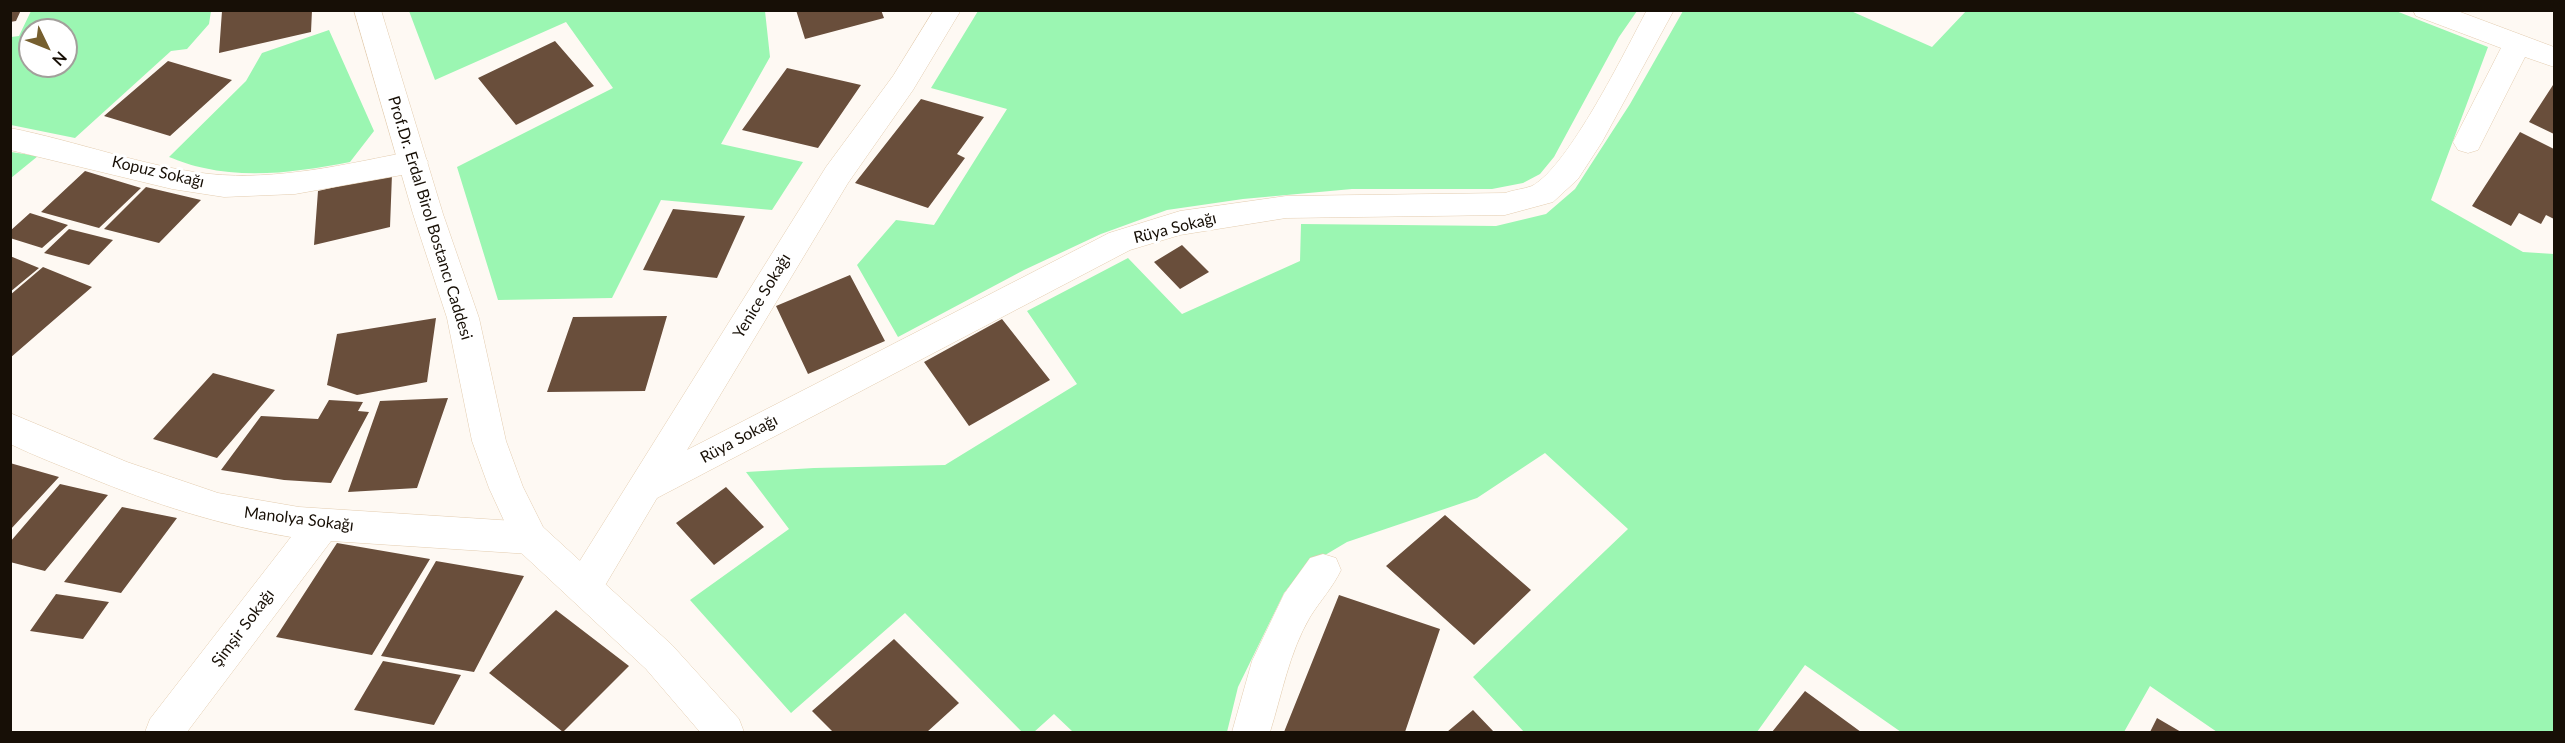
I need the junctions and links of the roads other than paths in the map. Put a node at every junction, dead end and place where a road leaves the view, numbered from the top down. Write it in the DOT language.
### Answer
graph roads {
  1 [pos="367,10"];
  2 [pos="948,10"];
  3 [pos="1661,10"];
  4 [pos="2426,10"];
  5 [pos="2517,44"];
  6 [pos="2554,57"];
  7 [pos="10,139"];
  8 [pos="2468,142"];
  9 [pos="413,162"];
  10 [pos="10,427"];
  11 [pos="647,487"];
  12 [pos="323,524"];
  13 [pos="531,538"];
  14 [pos="1323,570"];
  15 [pos="584,586"];
  16 [pos="164,732"];
  17 [pos="725,732"];
  18 [pos="1251,732"];
  1 -- 9 [label="street, Prof.Dr. Erdal Birol Bostancı Caddesi"];
  2 -- 11 [label="street, Yenice Sokağı"];
  3 -- 11 [label="street, Rüya Sokağı"];
  4 -- 5 [label="street"];
  5 -- 6 [label="street"];
  5 -- 8 [label="street"];
  7 -- 9 [label="street, Kopuz Sokağı"];
  9 -- 13 [label="street, Prof.Dr. Erdal Birol Bostancı Caddesi"];
  10 -- 12 [label="street, Manolya Sokağı"];
  11 -- 15 [label="street, Yenice Sokağı"];
  12 -- 13 [label="street, Manolya Sokağı"];
  12 -- 16 [label="street, Şimşir Sokağı"];
  13 -- 15 [label="street, Prof.Dr. Erdal Birol Bostancı Caddesi"];
  14 -- 18 [label="street"];
  15 -- 17 [label="street, Prof.Dr. Erdal Birol Bostancı Caddesi"];
}
